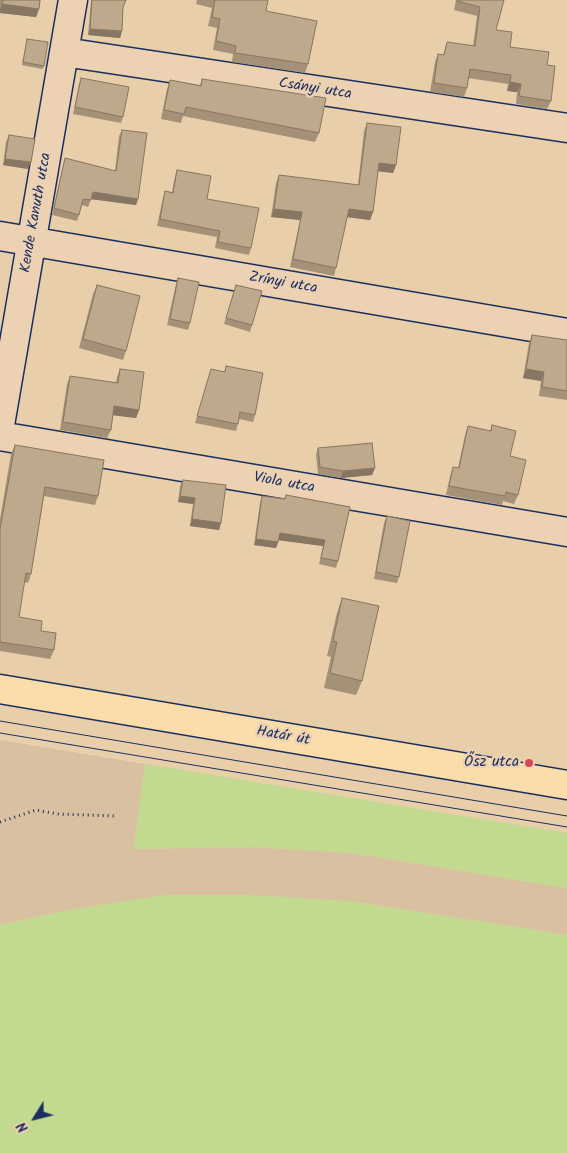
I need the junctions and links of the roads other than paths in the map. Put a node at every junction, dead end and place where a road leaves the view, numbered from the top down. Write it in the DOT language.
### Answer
graph roads {
  1 [pos="73,0"];
  2 [pos="64,52"];
  3 [pos="567,128"];
  4 [pos="0,236"];
  5 [pos="32,242"];
  6 [pos="567,333"];
  7 [pos="0,425"];
  8 [pos="0,436"];
  9 [pos="567,532"];
  10 [pos="0,689"];
  11 [pos="567,785"];
  1 -- 2 [label="street, Kende Kanuth utca"];
  2 -- 3 [label="street, Csányi utca"];
  2 -- 5 [label="street, Kende Kanuth utca"];
  4 -- 5 [label="street, Zrínyi utca"];
  5 -- 6 [label="street, Zrínyi utca"];
  5 -- 7 [label="street, Kende Kanuth utca"];
  8 -- 9 [label="street, Viola utca"];
  10 -- 11 [label="main road, Határ út"];
}
